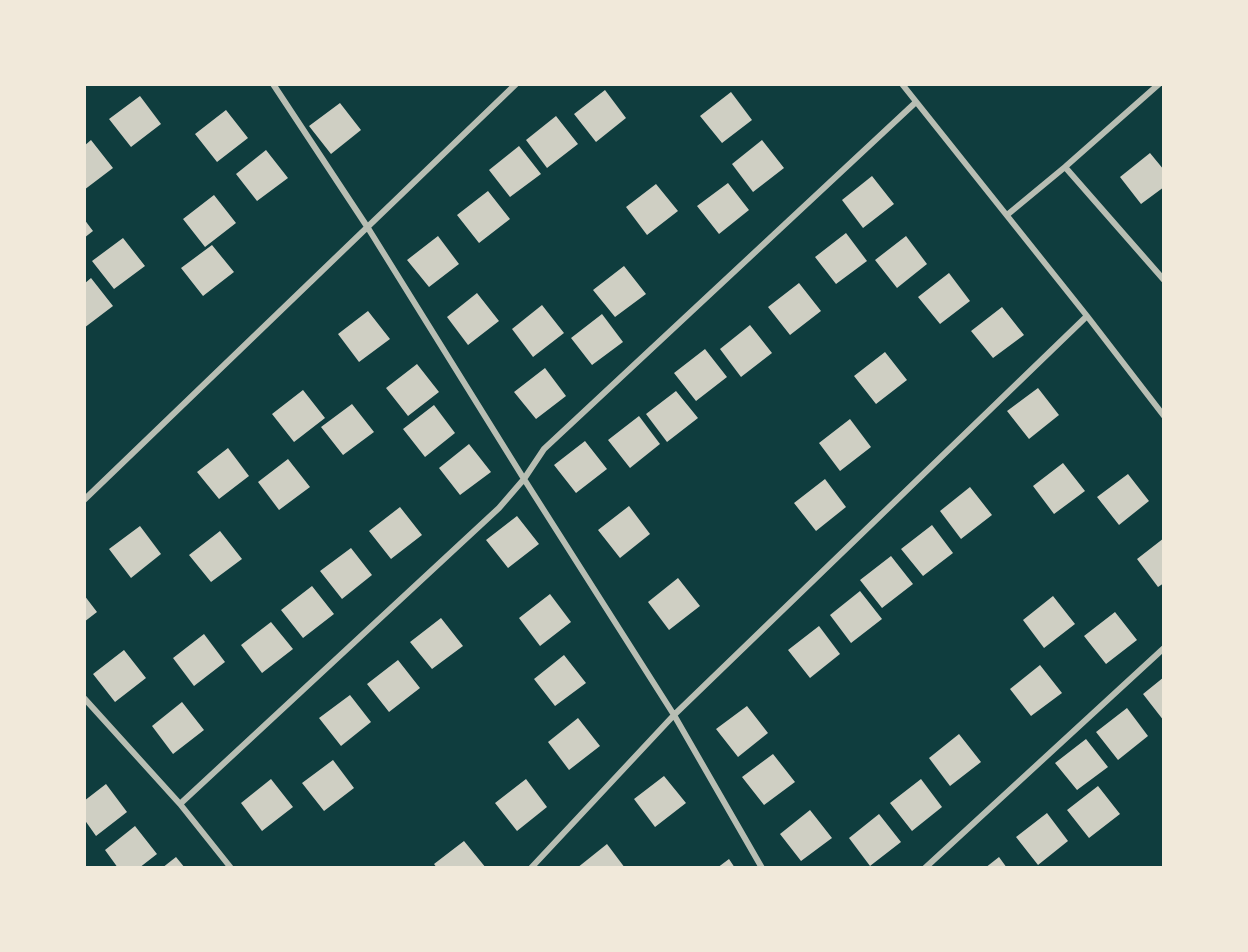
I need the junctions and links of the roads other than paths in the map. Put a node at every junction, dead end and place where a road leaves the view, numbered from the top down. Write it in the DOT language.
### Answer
graph roads {
  1 [pos="273,84"];
  2 [pos="516,84"];
  3 [pos="902,84"];
  4 [pos="1159,84"];
  5 [pos="916,102"];
  6 [pos="1065,167"];
  7 [pos="1007,215"];
  8 [pos="368,228"];
  9 [pos="1164,280"];
  10 [pos="1087,316"];
  11 [pos="1164,416"];
  12 [pos="524,479"];
  13 [pos="84,500"];
  14 [pos="1164,648"];
  15 [pos="84,698"];
  16 [pos="674,715"];
  17 [pos="180,804"];
  18 [pos="231,868"];
  19 [pos="531,868"];
  20 [pos="762,868"];
  21 [pos="926,868"];
  1 -- 8 [label="street"];
  2 -- 8 [label="street"];
  3 -- 5 [label="street"];
  4 -- 6 [label="street"];
  5 -- 7 [label="street"];
  5 -- 12 [label="street"];
  6 -- 7 [label="street"];
  6 -- 9 [label="street"];
  7 -- 10 [label="street"];
  8 -- 12 [label="street"];
  8 -- 13 [label="street"];
  10 -- 11 [label="street"];
  10 -- 16 [label="street"];
  12 -- 16 [label="street"];
  12 -- 17 [label="street"];
  14 -- 21 [label="street"];
  15 -- 17 [label="street"];
  16 -- 19 [label="street"];
  16 -- 20 [label="street"];
  17 -- 18 [label="street"];
}
